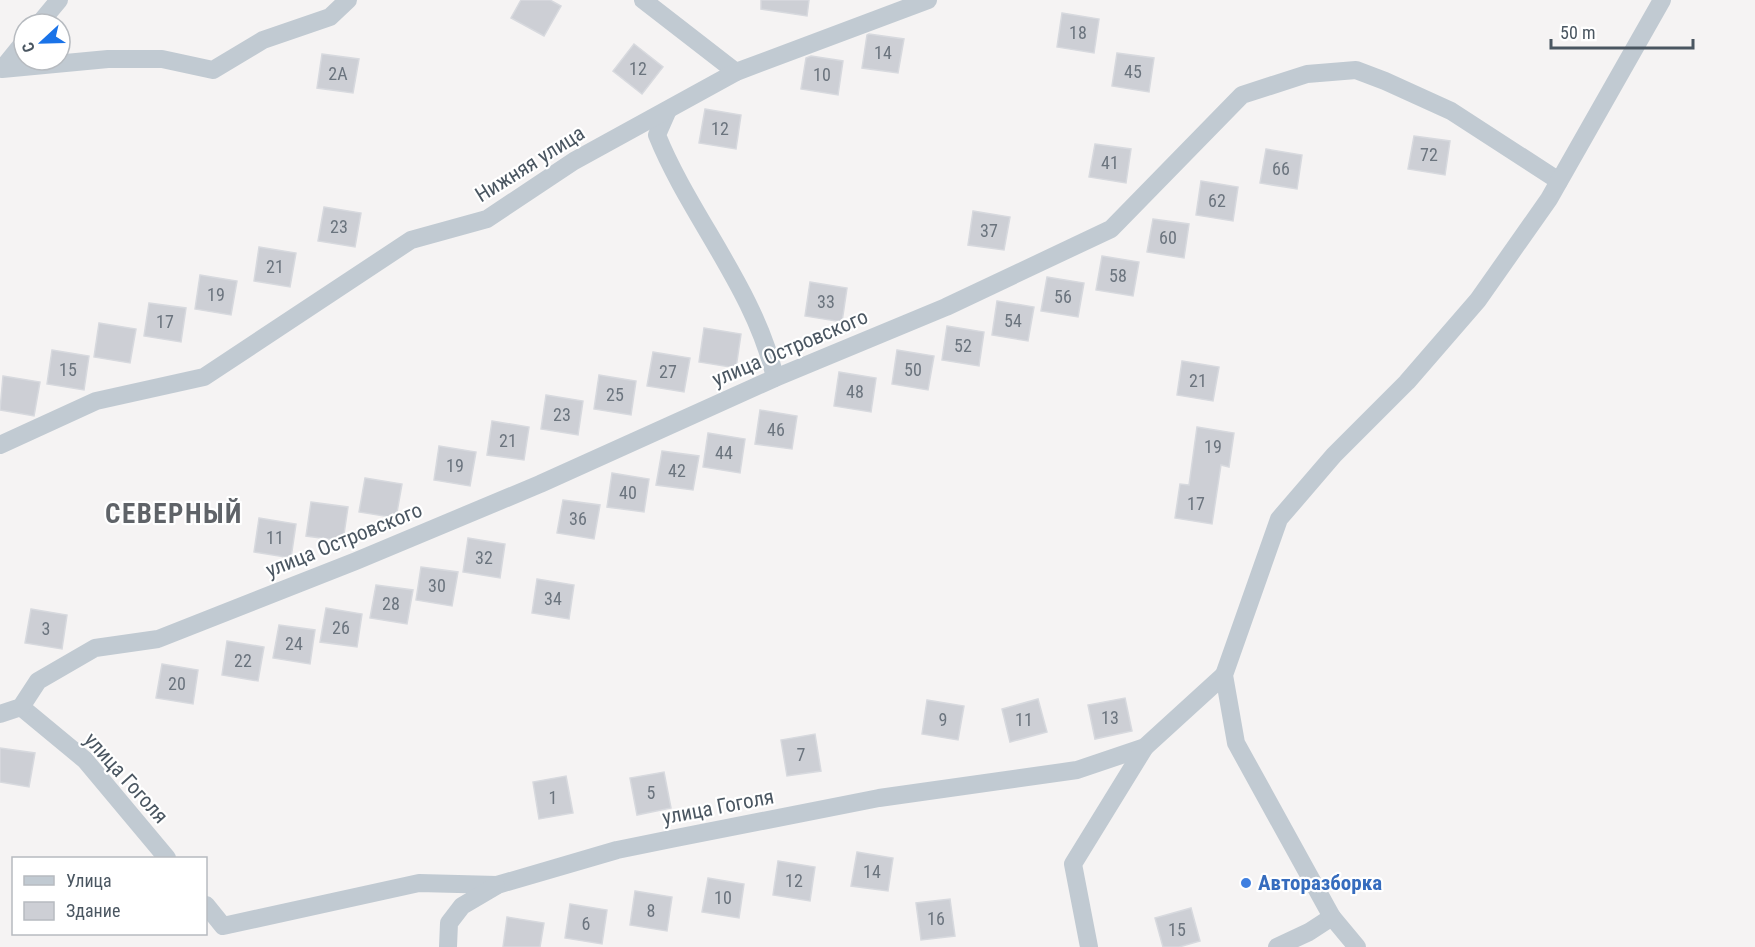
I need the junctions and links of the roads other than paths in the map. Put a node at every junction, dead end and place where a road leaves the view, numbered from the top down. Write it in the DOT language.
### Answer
graph roads {
  1 [pos="59,0"];
  2 [pos="348,0"];
  3 [pos="643,0"];
  4 [pos="928,0"];
  5 [pos="1662,0"];
  6 [pos="667,8"];
  7 [pos="49,12"];
  8 [pos="12,56"];
  9 [pos="1,69"];
  10 [pos="736,72"];
  11 [pos="668,110"];
  12 [pos="1559,181"];
  13 [pos="775,378"];
  14 [pos="0,445"];
  15 [pos="1224,675"];
  16 [pos="21,707"];
  17 [pos="0,714"];
  18 [pos="1145,747"];
  19 [pos="166,857"];
  20 [pos="497,885"];
  21 [pos="207,906"];
  22 [pos="1332,917"];
  23 [pos="448,947"];
  24 [pos="1089,947"];
  25 [pos="1277,947"];
  26 [pos="1357,947"];
  1 -- 7 [label="street"];
  2 -- 9 [label="street"];
  3 -- 6 [label="street"];
  4 -- 10 [label="street, Нижняя улица"];
  5 -- 12 [label="street"];
  6 -- 10 [label="street"];
  8 -- 9 [label="street"];
  10 -- 11 [label="street, Нижняя улица"];
  11 -- 13 [label="street"];
  11 -- 14 [label="street, Нижняя улица"];
  12 -- 13 [label="street, улица Островского"];
  12 -- 15 [label="street"];
  13 -- 16 [label="street, улица Островского"];
  15 -- 18 [label="street, улица Гоголя"];
  15 -- 22 [label="street"];
  16 -- 17 [label="street"];
  16 -- 19 [label="street, улица Гоголя"];
  18 -- 20 [label="street, улица Гоголя"];
  18 -- 24 [label="street"];
  20 -- 21 [label="street, улица Гоголя"];
  20 -- 23 [label="street"];
  22 -- 25 [label="street"];
  22 -- 26 [label="street"];
}
